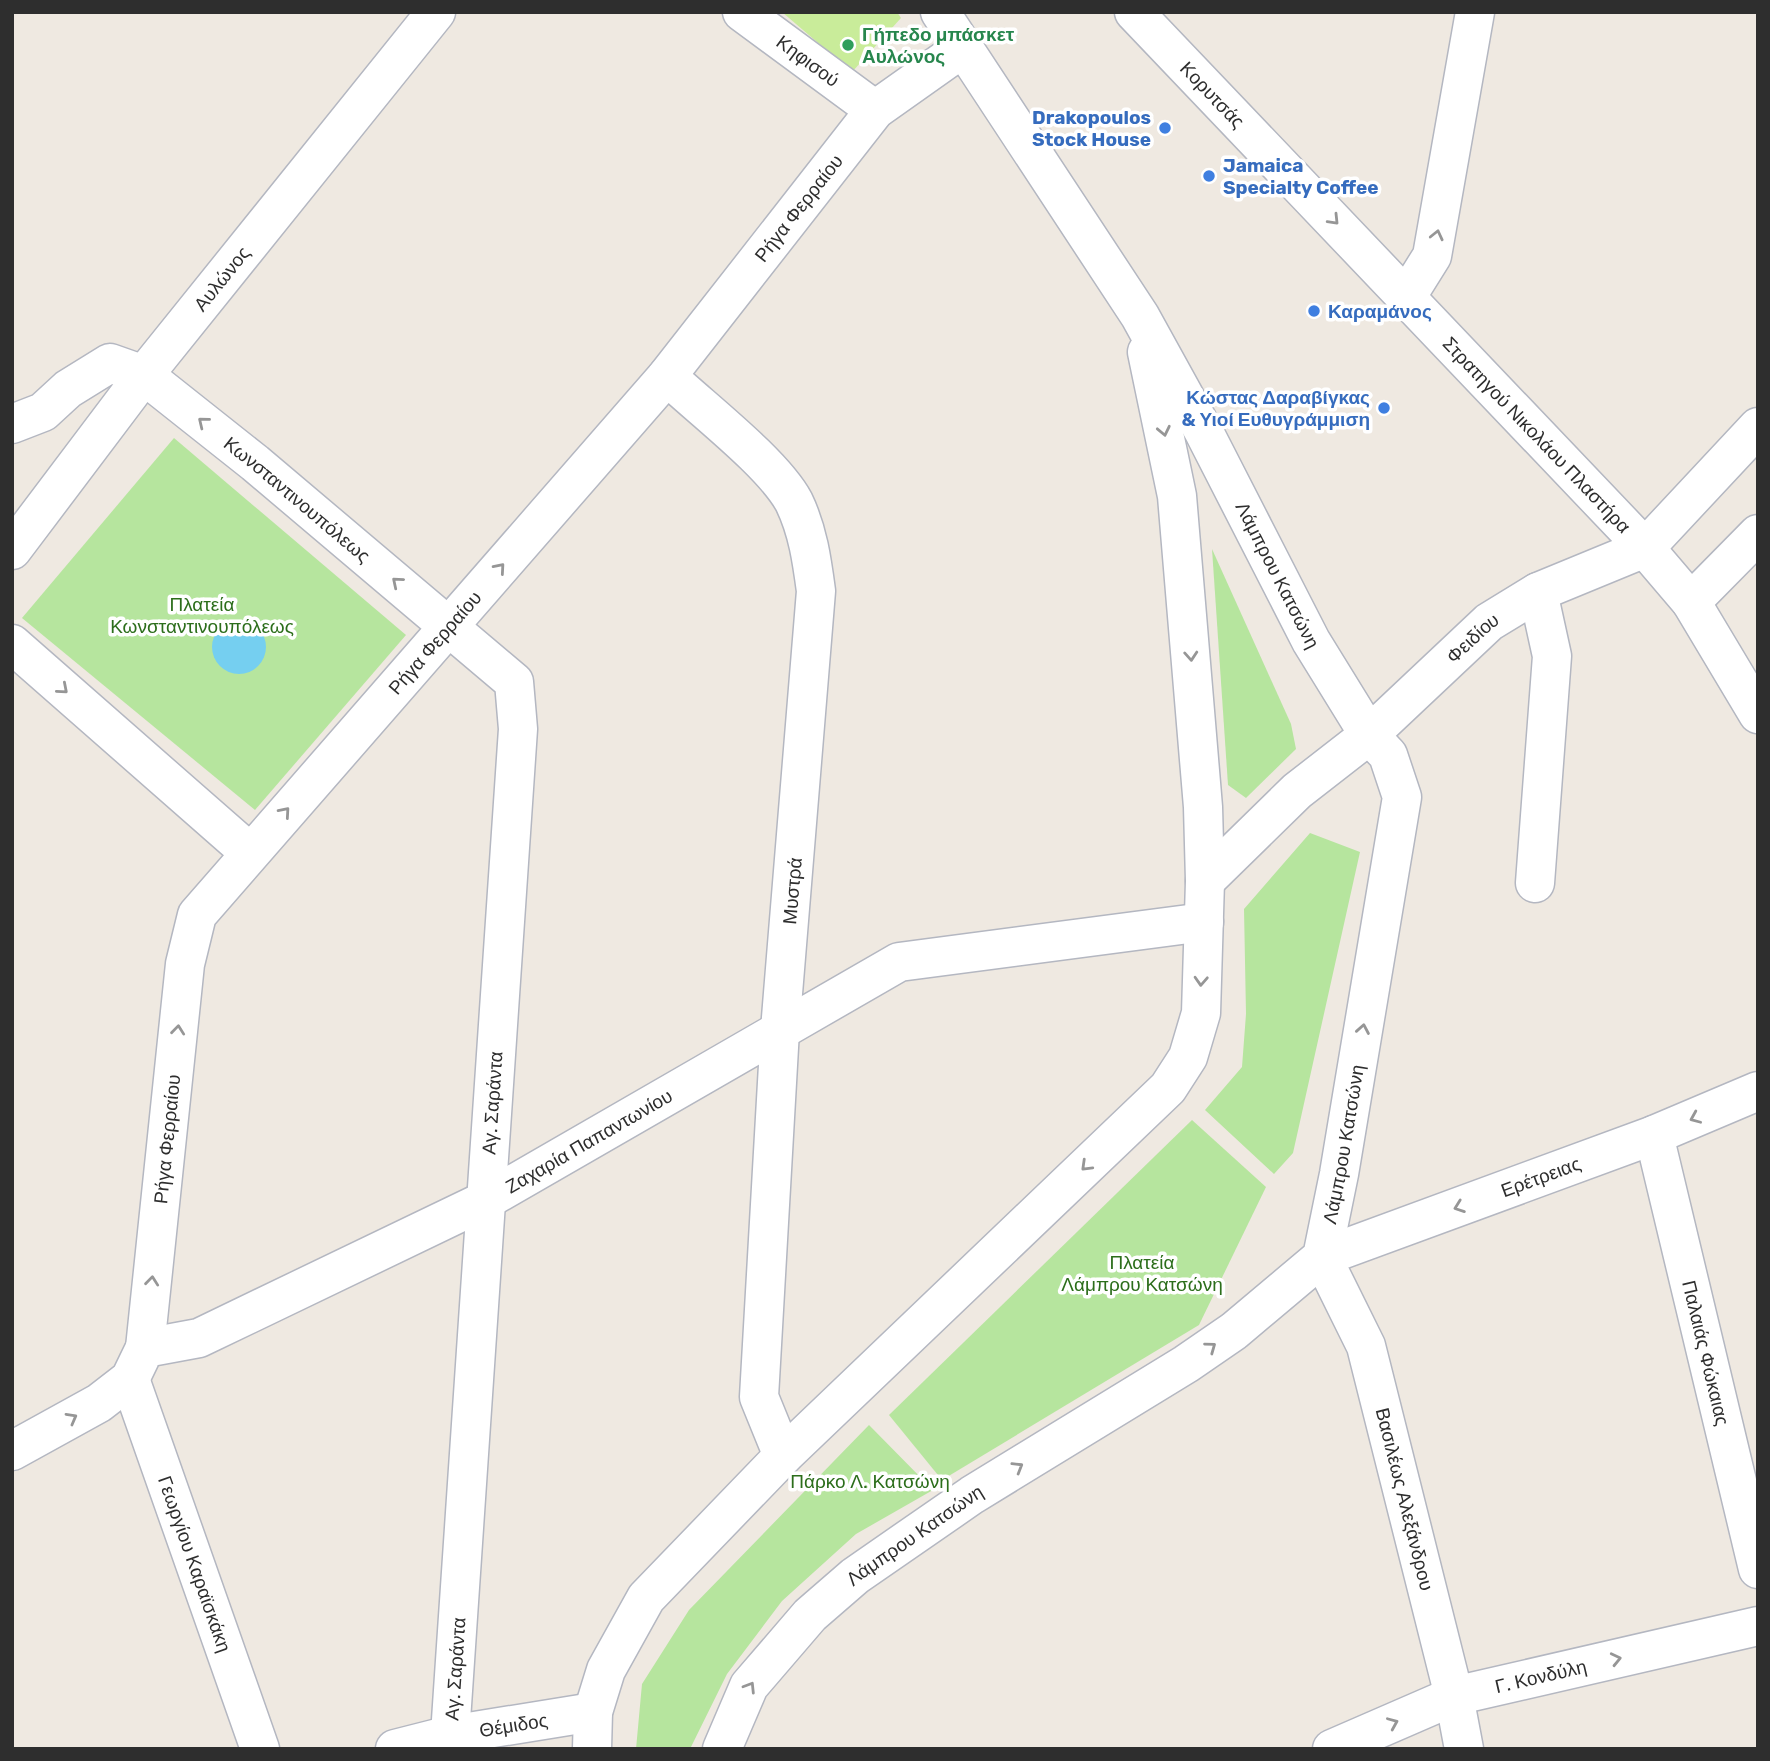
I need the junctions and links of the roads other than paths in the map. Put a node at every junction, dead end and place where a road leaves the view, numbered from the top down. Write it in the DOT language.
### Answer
graph roads {
  1 [pos="436,12"];
  2 [pos="743,12"];
  3 [pos="940,12"];
  4 [pos="1134,12"];
  5 [pos="1475,12"];
  6 [pos="964,47"];
  7 [pos="875,110"];
  8 [pos="1407,296"];
  9 [pos="1140,316"];
  10 [pos="144,375"];
  11 [pos="667,376"];
  12 [pos="12,424"];
  13 [pos="1758,427"];
  14 [pos="1758,534"];
  15 [pos="1645,548"];
  16 [pos="12,550"];
  17 [pos="1538,593"];
  18 [pos="1691,601"];
  19 [pos="450,626"];
  20 [pos="12,644"];
  21 [pos="1758,714"];
  22 [pos="1369,735"];
  23 [pos="249,852"];
  24 [pos="1205,881"];
  25 [pos="1535,883"];
  26 [pos="1204,922"];
  27 [pos="780,1030"];
  28 [pos="1758,1091"];
  29 [pos="1654,1135"];
  30 [pos="486,1200"];
  31 [pos="1322,1257"];
  32 [pos="137,1364"];
  33 [pos="12,1451"];
  34 [pos="783,1456"];
  35 [pos="1758,1569"];
  36 [pos="1758,1626"];
  37 [pos="1454,1696"];
  38 [pos="593,1730"];
  39 [pos="450,1735"];
  40 [pos="260,1749"];
  41 [pos="395,1749"];
  42 [pos="722,1749"];
  43 [pos="1332,1749"];
  44 [pos="1464,1749"];
  1 -- 10 [label="street, Αυλώνος"];
  2 -- 7 [label="street, Κηφισού"];
  3 -- 6 [label="street, Λάμπρου Κατσώνη"];
  4 -- 8 [label="street, Κορυτσάς, one-way"];
  8 -- 5 [label="street, one-way"];
  6 -- 7 [label="street, Ρήγα Φερραίου"];
  6 -- 9 [label="street, Λάμπρου Κατσώνη"];
  7 -- 11 [label="street, Ρήγα Φερραίου"];
  8 -- 15 [label="street, Στρατηγού Νικολάου Πλαστήρα"];
  9 -- 22 [label="street, Λάμπρου Κατσώνη"];
  9 -- 24 [label="street, Λάμπρου Κατσώνη, one-way"];
  10 -- 12 [label="street, Κωνσταντινουπόλεως"];
  10 -- 16 [label="street, Αυλώνος"];
  19 -- 10 [label="street, Κωνσταντινουπόλεως, one-way"];
  19 -- 11 [label="street, Ρήγα Φερραίου, one-way"];
  11 -- 27 [label="street, Μυστρά"];
  13 -- 15 [label="street, Φειδίου"];
  14 -- 18 [label="street"];
  15 -- 17 [label="street, Φειδίου"];
  15 -- 18 [label="street, Στρατηγού Νικολάου Πλαστήρα"];
  17 -- 22 [label="street, Φειδίου"];
  17 -- 25 [label="street"];
  18 -- 21 [label="street, Στρατηγού Νικολάου Πλαστήρα"];
  23 -- 19 [label="street, Ρήγα Φερραίου, one-way"];
  19 -- 30 [label="street, Αγ. Σαράντα"];
  20 -- 23 [label="street, one-way"];
  22 -- 24 [label="street, Φειδίου"];
  31 -- 22 [label="street, Λάμπρου Κατσώνη, one-way"];
  32 -- 23 [label="street, Ρήγα Φερραίου, one-way"];
  24 -- 26 [label="street, Λάμπρου Κατσώνη"];
  26 -- 27 [label="street, Ζαχαρία Παπαντωνίου"];
  26 -- 34 [label="street, Λάμπρου Κατσώνη, one-way"];
  27 -- 30 [label="street, Ζαχαρία Παπαντωνίου"];
  27 -- 34 [label="street, Μυστρά"];
  28 -- 29 [label="street, Ερέτρειας, one-way"];
  29 -- 31 [label="street, Ερέτρειας, one-way"];
  29 -- 35 [label="street, Παλαιάς Φώκαιας"];
  30 -- 32 [label="street, Ζαχαρία Παπαντωνίου"];
  30 -- 39 [label="street, Αγ. Σαράντα"];
  31 -- 37 [label="street, Βασιλέως Αλεξάνδρου"];
  42 -- 31 [label="street, Λάμπρου Κατσώνη, one-way"];
  33 -- 32 [label="street, Ζαχαρία Παπαντωνίου, one-way"];
  32 -- 40 [label="street, Γεωργίου Καραϊσκάκη"];
  34 -- 38 [label="street, Λάμπρου Κατσώνη"];
  37 -- 36 [label="street, Γ. Κονδύλη, one-way"];
  43 -- 37 [label="street, Γ. Κονδύλη, one-way"];
  37 -- 44 [label="street, Βασιλέως Αλεξάνδρου"];
  38 -- 39 [label="street, Θέμιδος"];
  39 -- 41 [label="street, Θέμιδος"];
}
